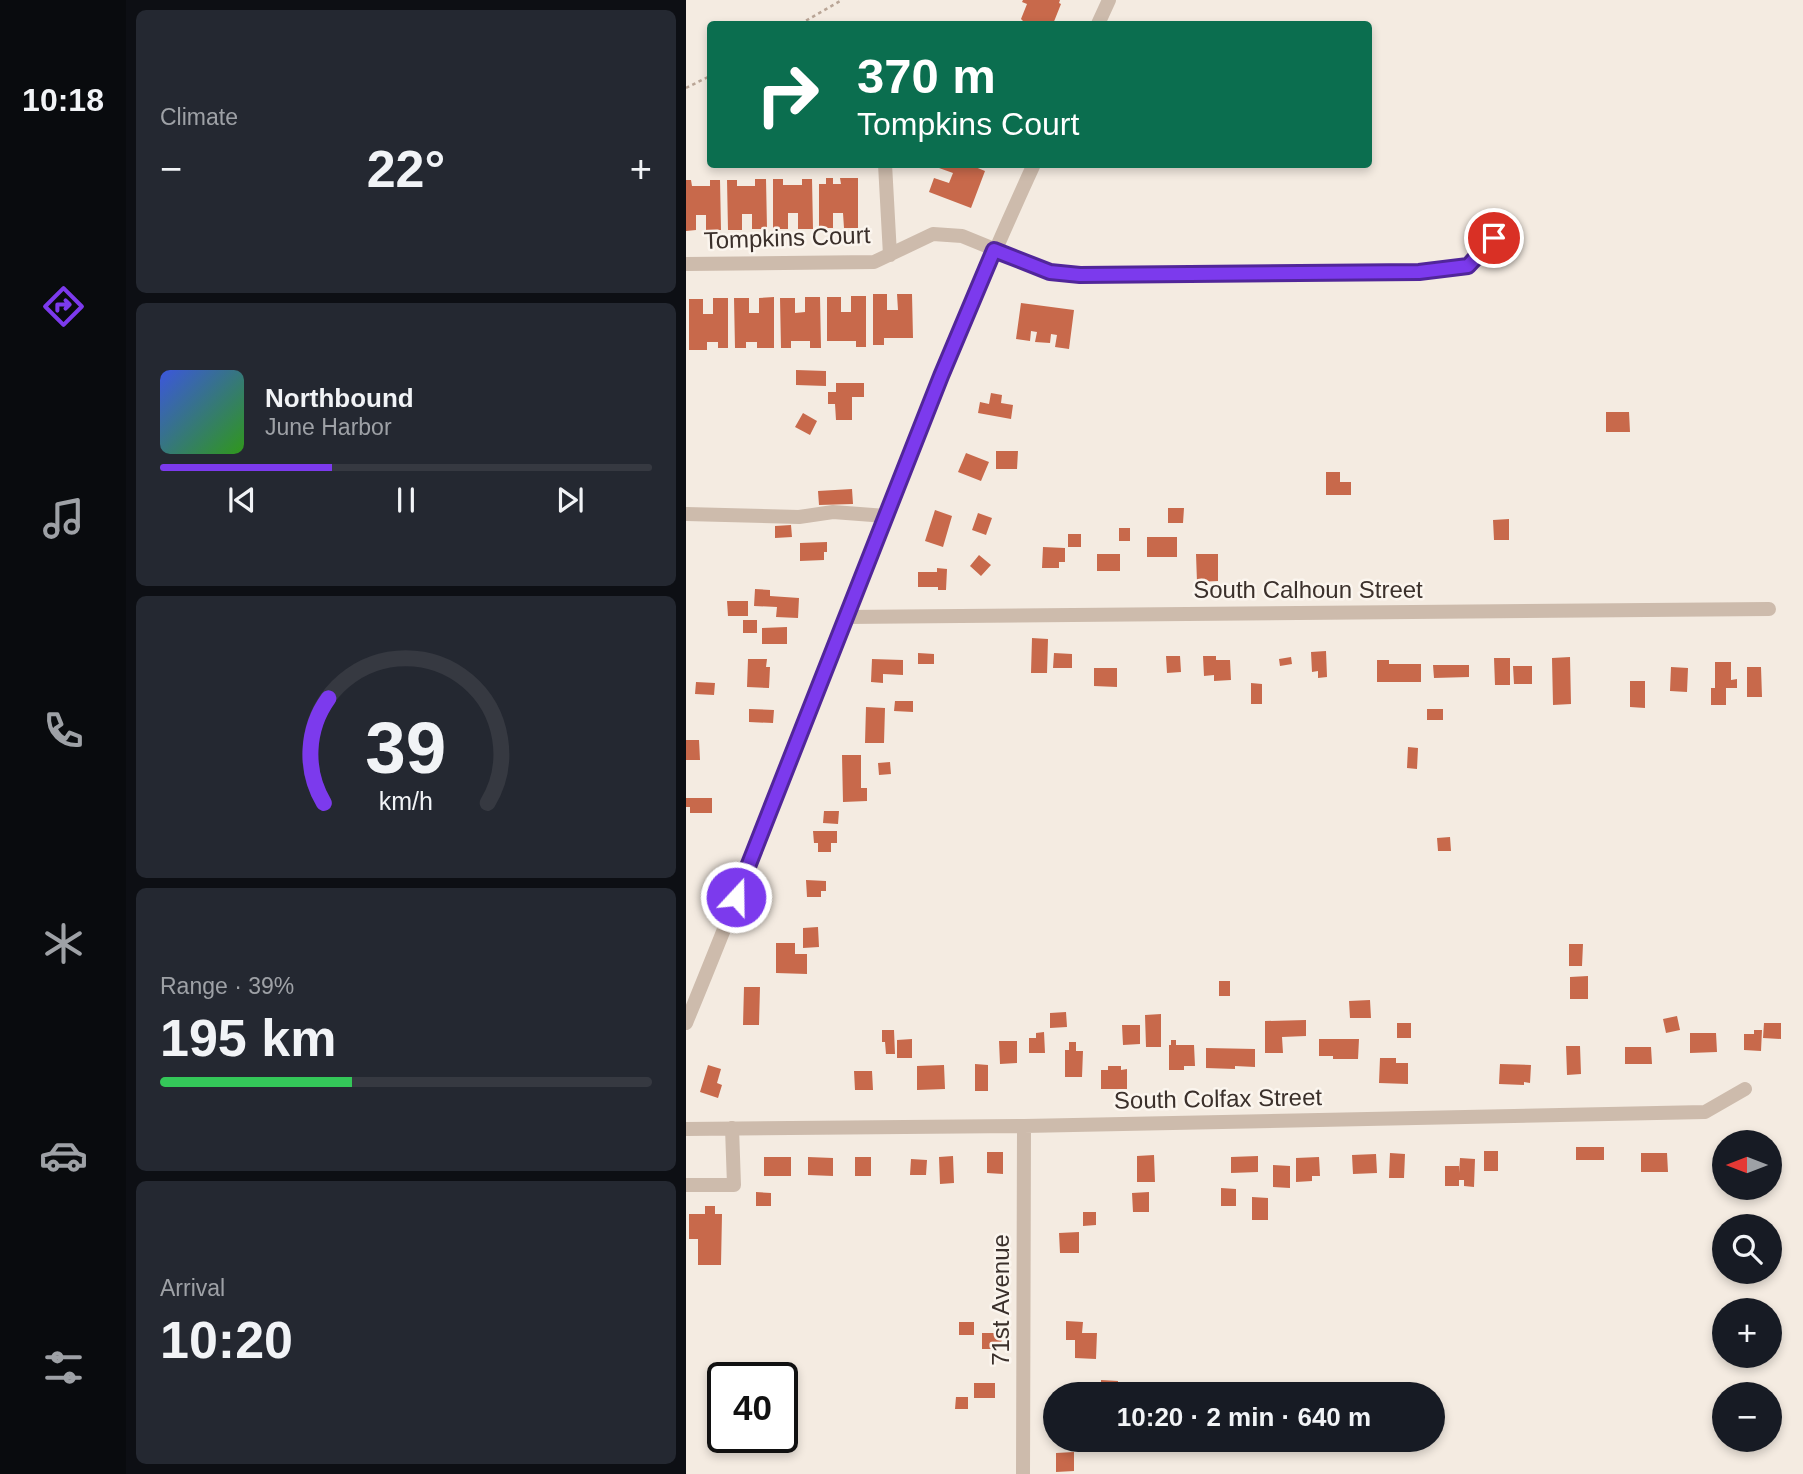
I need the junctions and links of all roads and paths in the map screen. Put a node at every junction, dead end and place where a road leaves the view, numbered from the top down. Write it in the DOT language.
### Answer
graph roads {
  1 [pos="842,0"];
  2 [pos="1109,0"];
  3 [pos="805,21"];
  4 [pos="1099,21"];
  5 [pos="707,78"];
  6 [pos="686,88"];
  7 [pos="885,168"];
  8 [pos="1032,168"];
  9 [pos="1494,238"];
  10 [pos="994,250"];
  11 [pos="890,255"];
  12 [pos="686,264"];
  13 [pos="686,514"];
  14 [pos="886,516"];
  15 [pos="1769,609"];
  16 [pos="846,617"];
  17 [pos="691,1001"];
  18 [pos="686,1024"];
  19 [pos="1745,1089"];
  20 [pos="1024,1126"];
  21 [pos="732,1128"];
  22 [pos="686,1129"];
  23 [pos="686,1185"];
  24 [pos="1023,1474"];
  1 -- 3 [label="path"];
  2 -- 4 [label="street"];
  5 -- 6 [label="path"];
  7 -- 11 [label="street"];
  8 -- 10 [label="street"];
  9 -- 10 [label="street, Tompkins Court"];
  10 -- 11 [label="street, Tompkins Court"];
  10 -- 14 [label="street"];
  11 -- 12 [label="street, Tompkins Court"];
  13 -- 14 [label="street"];
  14 -- 16 [label="street"];
  15 -- 16 [label="street, South Calhoun Street"];
  16 -- 17 [label="street"];
  17 -- 18 [label="street"];
  19 -- 20 [label="street, South Colfax Street"];
  20 -- 21 [label="street, South Colfax Street"];
  20 -- 24 [label="street, 71st Avenue"];
  21 -- 22 [label="street, South Colfax Street"];
  21 -- 23 [label="street"];
}
